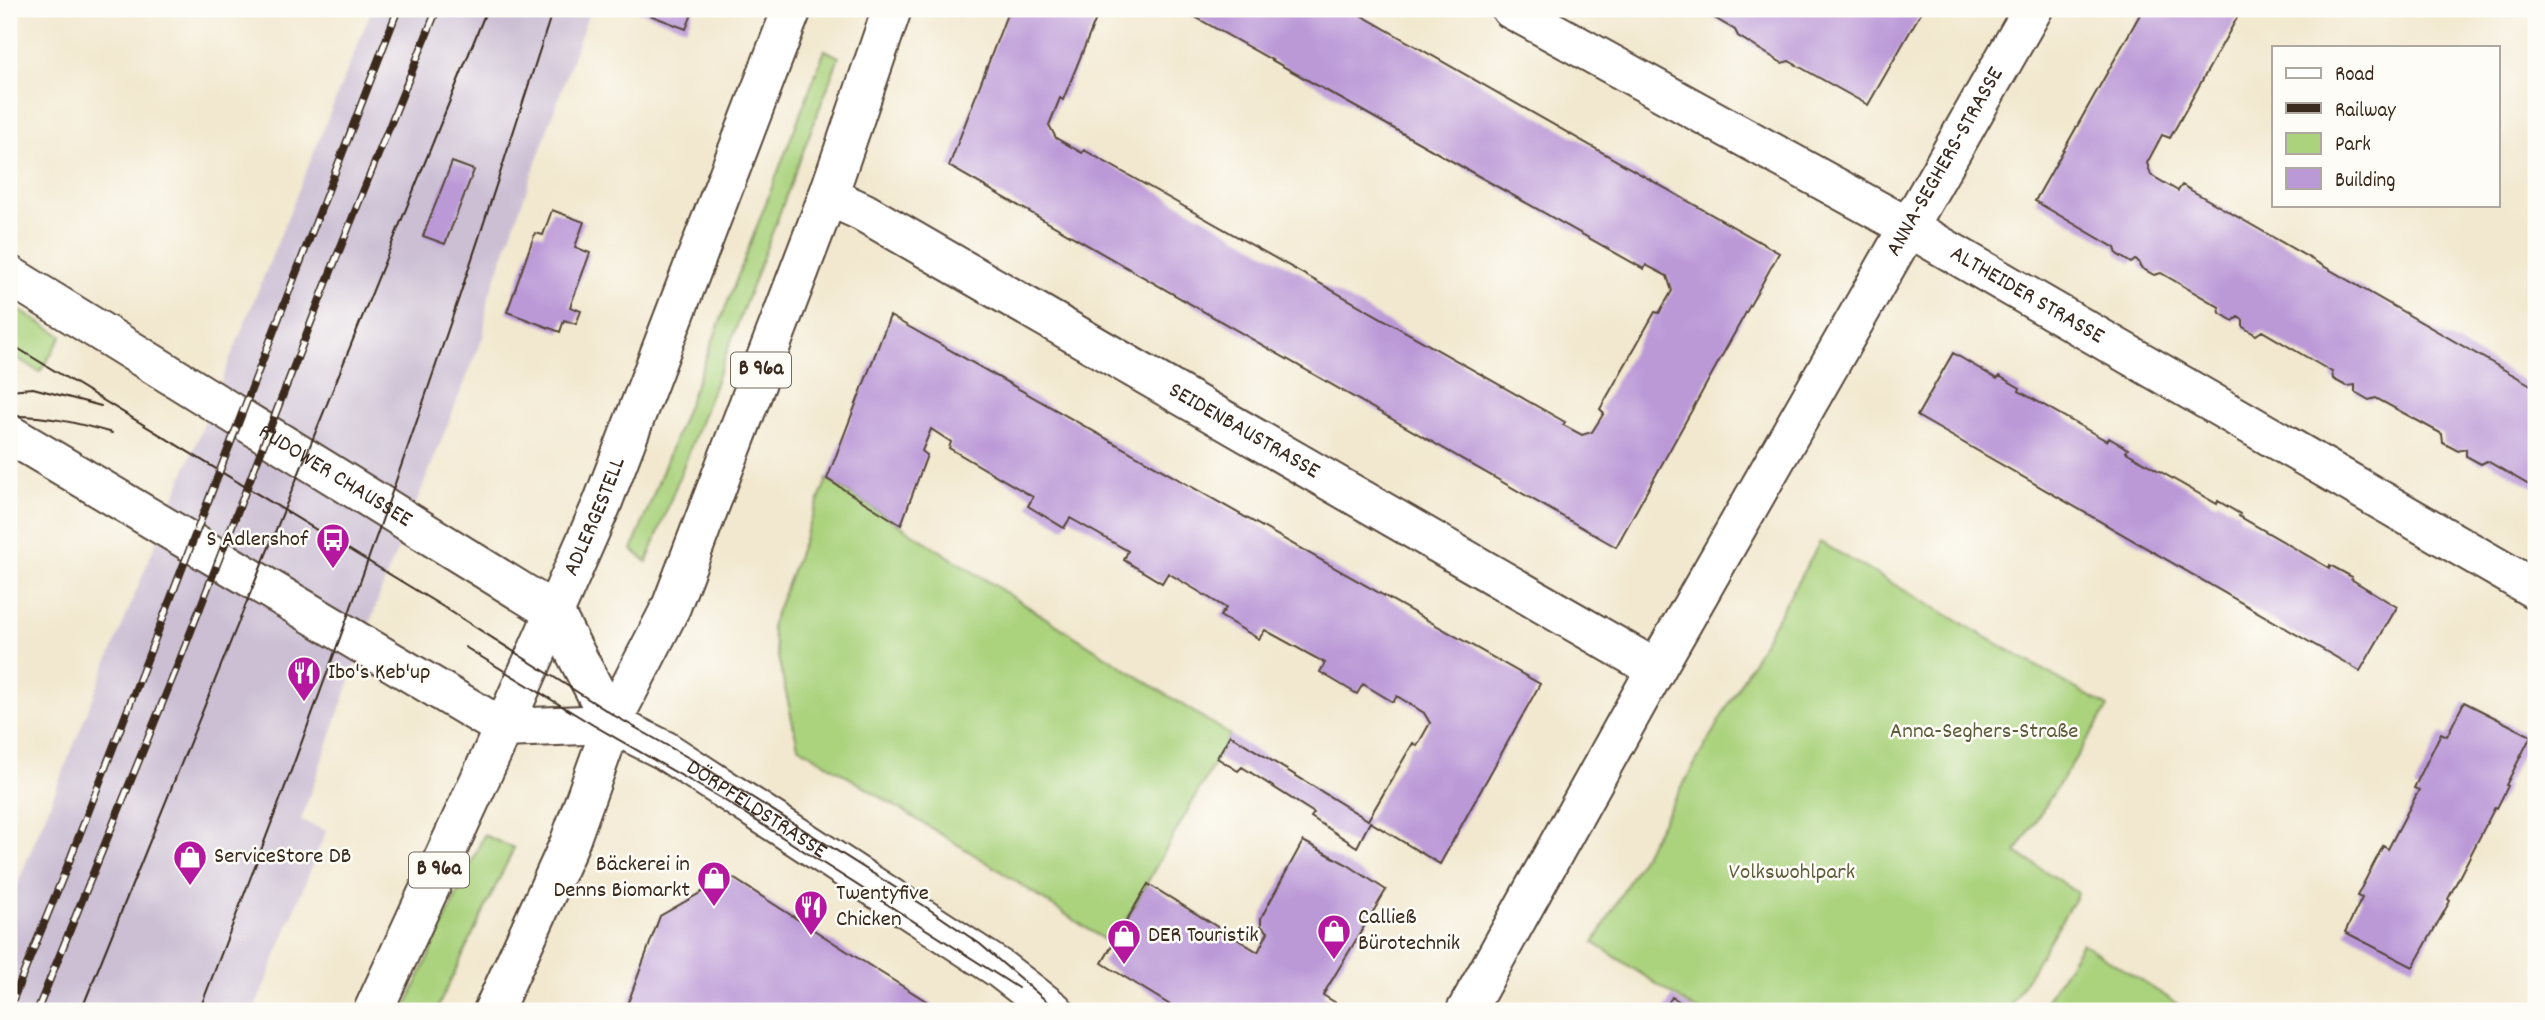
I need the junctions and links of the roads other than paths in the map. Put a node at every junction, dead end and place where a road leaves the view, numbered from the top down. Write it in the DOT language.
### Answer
graph roads {
  1 [pos="792,9"];
  2 [pos="892,9"];
  3 [pos="1511,9"];
  4 [pos="2032,9"];
  5 [pos="828,196"];
  6 [pos="1908,227"];
  7 [pos="9,275"];
  8 [pos="9,434"];
  9 [pos="2536,590"];
  10 [pos="554,612"];
  11 [pos="1656,669"];
  12 [pos="612,724"];
  13 [pos="503,727"];
  14 [pos="373,1011"];
  15 [pos="493,1011"];
  16 [pos="1054,1011"];
  17 [pos="1466,1011"];
  1 -- 10 [label="street, ADLERGESTELL / B 96a"];
  2 -- 5 [label="street, B 96a"];
  3 -- 6 [label="street, ALTHEIDER STRASSE"];
  4 -- 6 [label="street, ANNA-SEGHERS-STRASSE"];
  5 -- 11 [label="street, SEIDENBAUSTRASSE"];
  5 -- 12 [label="street, B 96a"];
  6 -- 9 [label="street, ALTHEIDER STRASSE"];
  6 -- 11 [label="street, ANNA-SEGHERS-STRASSE"];
  7 -- 10 [label="street, RUDOWER CHAUSSEE"];
  8 -- 13 [label="street"];
  10 -- 12 [label="street"];
  10 -- 13 [label="street, ADLERGESTELL / B 96a"];
  11 -- 17 [label="street, ANNA-SEGHERS-STRASSE"];
  12 -- 13 [label="street, DÖRPFELDSTRASSE"];
  12 -- 15 [label="street, B 96a"];
  12 -- 16 [label="street, DÖRPFELDSTRASSE"];
  13 -- 14 [label="street, ADLERGESTELL / B 96a"];
}
